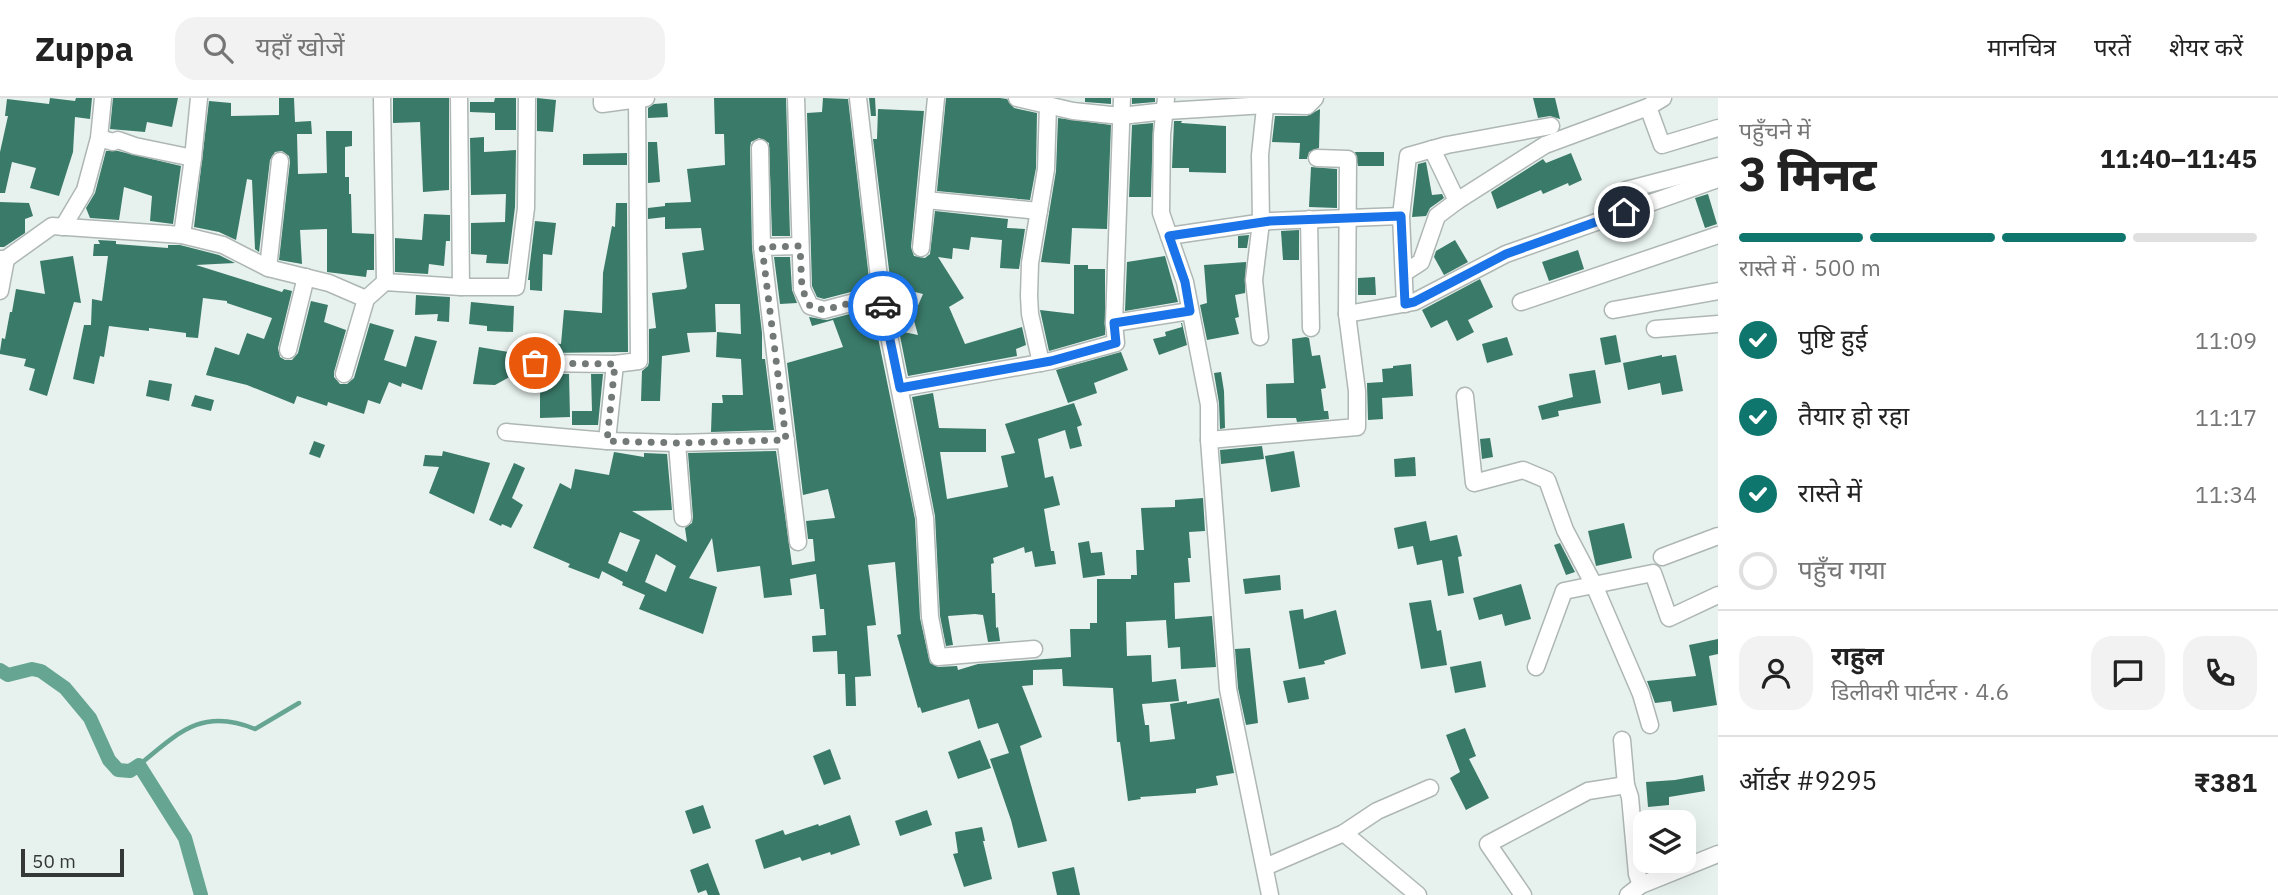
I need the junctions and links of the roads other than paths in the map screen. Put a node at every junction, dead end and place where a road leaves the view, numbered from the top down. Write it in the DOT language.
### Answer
graph roads {
  1 [pos="103,98"];
  2 [pos="199,98"];
  3 [pos="383,98"];
  4 [pos="459,98"];
  5 [pos="527,98"];
  6 [pos="602,98"];
  7 [pos="796,98"];
  8 [pos="858,98"];
  9 [pos="936,98"];
  10 [pos="1017,98"];
  11 [pos="1122,98"];
  12 [pos="1315,98"];
  13 [pos="1663,98"];
  14 [pos="641,99"];
  15 [pos="1266,101"];
  16 [pos="1166,104"];
  17 [pos="1048,105"];
  18 [pos="1648,107"];
  19 [pos="1121,116"];
  20 [pos="1551,127"];
  21 [pos="1718,129"];
  22 [pos="99,138"];
  23 [pos="760,148"];
  24 [pos="1432,149"];
  25 [pos="193,158"];
  26 [pos="1317,158"];
  27 [pos="280,161"];
  28 [pos="1718,166"];
  29 [pos="1718,178"];
  30 [pos="1626,190"];
  31 [pos="926,201"];
  32 [pos="1457,201"];
  33 [pos="1039,211"];
  34 [pos="1401,216"];
  35 [pos="1347,217"];
  36 [pos="1309,219"];
  37 [pos="1261,222"];
  38 [pos="63,227"];
  39 [pos="182,235"];
  40 [pos="1718,235"];
  41 [pos="1169,236"];
  42 [pos="800,246"];
  43 [pos="762,247"];
  44 [pos="921,248"];
  45 [pos="3,259"];
  46 [pos="268,268"];
  47 [pos="1404,273"];
  48 [pos="306,277"];
  49 [pos="385,282"];
  50 [pos="461,287"];
  51 [pos="0,291"];
  52 [pos="1718,291"];
  53 [pos="881,295"];
  54 [pos="366,299"];
  55 [pos="1521,302"];
  56 [pos="1405,304"];
  57 [pos="1613,310"];
  58 [pos="1190,311"];
  59 [pos="1347,314"];
  60 [pos="1114,323"];
  61 [pos="1718,324"];
  62 [pos="1311,328"];
  63 [pos="1655,329"];
  64 [pos="1260,337"];
  65 [pos="288,350"];
  66 [pos="535,363"];
  67 [pos="1041,363"];
  68 [pos="615,364"];
  69 [pos="344,374"];
  70 [pos="900,388"];
  71 [pos="1465,396"];
  72 [pos="506,432"];
  73 [pos="786,440"];
  74 [pos="1209,440"];
  75 [pos="607,441"];
  76 [pos="677,443"];
  77 [pos="683,518"];
  78 [pos="1718,536"];
  79 [pos="798,542"];
  80 [pos="1662,557"];
  81 [pos="1594,584"];
  82 [pos="1718,595"];
  83 [pos="1034,649"];
  84 [pos="1536,667"];
  85 [pos="1650,725"];
  86 [pos="1622,740"];
  87 [pos="1626,785"];
  88 [pos="1430,788"];
  89 [pos="1344,833"];
  90 [pos="1718,854"];
  91 [pos="1265,867"];
  92 [pos="1634,890"];
  93 [pos="1270,895"];
  94 [pos="1418,895"];
  95 [pos="1522,895"];
  1 -- 22 [label="street"];
  2 -- 25 [label="street"];
  3 -- 49 [label="street"];
  4 -- 50 [label="street"];
  5 -- 50 [label="street"];
  6 -- 14 [label="street"];
  7 -- 42 [label="street"];
  8 -- 53 [label="street"];
  9 -- 31 [label="street"];
  10 -- 17 [label="street"];
  11 -- 19 [label="street"];
  12 -- 15 [label="street"];
  13 -- 18 [label="street"];
  14 -- 68 [label="street"];
  15 -- 16 [label="street"];
  15 -- 37 [label="street"];
  16 -- 19 [label="street"];
  16 -- 41 [label="street"];
  17 -- 19 [label="street"];
  17 -- 33 [label="street"];
  18 -- 21 [label="street"];
  18 -- 32 [label="street"];
  19 -- 60 [label="street"];
  20 -- 24 [label="street"];
  22 -- 25 [label="street"];
  22 -- 38 [label="street"];
  23 -- 43 [label="street"];
  24 -- 32 [label="street"];
  24 -- 34 [label="street"];
  25 -- 39 [label="street"];
  26 -- 35 [label="street"];
  27 -- 46 [label="street"];
  28 -- 30 [label="street"];
  29 -- 56 [label="street"];
  31 -- 33 [label="street"];
  31 -- 44 [label="street"];
  32 -- 47 [label="street"];
  33 -- 67 [label="street"];
  34 -- 35 [label="street"];
  34 -- 47 [label="street"];
  35 -- 36 [label="street"];
  35 -- 59 [label="street"];
  36 -- 37 [label="street"];
  36 -- 62 [label="street"];
  37 -- 41 [label="street"];
  37 -- 64 [label="street"];
  38 -- 39 [label="street"];
  38 -- 45 [label="street"];
  39 -- 46 [label="street"];
  40 -- 55 [label="street"];
  41 -- 58 [label="street"];
  42 -- 43 [label="street"];
  42 -- 53 [label="street"];
  43 -- 73 [label="street"];
  45 -- 51 [label="street"];
  46 -- 48 [label="street"];
  47 -- 56 [label="street"];
  48 -- 54 [label="street"];
  48 -- 65 [label="street"];
  49 -- 50 [label="street"];
  49 -- 54 [label="street"];
  52 -- 57 [label="street"];
  53 -- 70 [label="street"];
  54 -- 69 [label="street"];
  56 -- 59 [label="street"];
  58 -- 60 [label="street"];
  58 -- 74 [label="street"];
  59 -- 74 [label="street"];
  60 -- 67 [label="street"];
  61 -- 63 [label="street"];
  66 -- 68 [label="street"];
  67 -- 70 [label="street"];
  68 -- 75 [label="street"];
  70 -- 83 [label="street"];
  71 -- 81 [label="street"];
  72 -- 75 [label="street"];
  73 -- 76 [label="street"];
  73 -- 79 [label="street"];
  74 -- 91 [label="street"];
  75 -- 76 [label="street"];
  76 -- 77 [label="street"];
  78 -- 80 [label="street"];
  81 -- 82 [label="street"];
  81 -- 84 [label="street"];
  81 -- 85 [label="street"];
  86 -- 87 [label="street"];
  87 -- 92 [label="street"];
  87 -- 95 [label="street"];
  88 -- 89 [label="street"];
  89 -- 91 [label="street"];
  89 -- 94 [label="street"];
  90 -- 92 [label="street"];
  91 -- 93 [label="street"];
}
